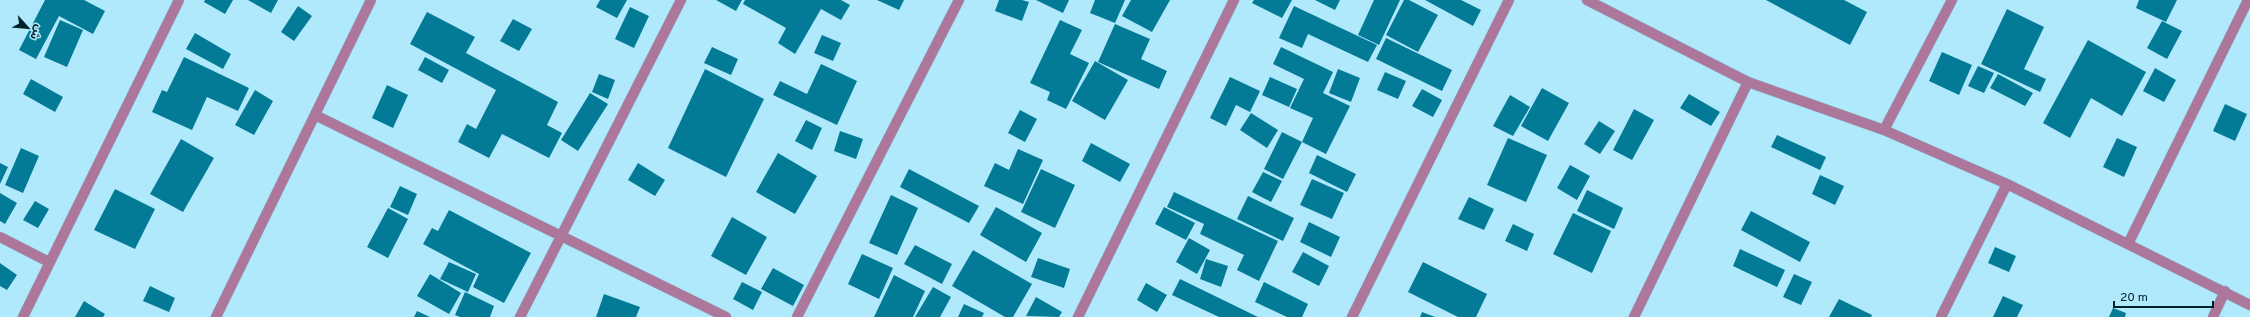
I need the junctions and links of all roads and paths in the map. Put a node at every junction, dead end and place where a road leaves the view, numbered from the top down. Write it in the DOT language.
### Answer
graph roads {
  1 [pos="179,0"];
  2 [pos="371,0"];
  3 [pos="681,0"];
  4 [pos="959,0"];
  5 [pos="1234,0"];
  6 [pos="1509,0"];
  7 [pos="1587,0"];
  8 [pos="1952,0"];
  9 [pos="2248,0"];
  10 [pos="1748,82"];
  11 [pos="315,115"];
  12 [pos="1884,130"];
  13 [pos="2007,184"];
  14 [pos="561,235"];
  15 [pos="0,237"];
  16 [pos="2128,244"];
  17 [pos="50,262"];
  18 [pos="2225,291"];
  19 [pos="2250,305"];
  20 [pos="23,317"];
  21 [pos="216,317"];
  22 [pos="520,317"];
  23 [pos="726,317"];
  24 [pos="797,317"];
  25 [pos="1078,317"];
  26 [pos="1352,317"];
  27 [pos="1634,317"];
  28 [pos="1941,317"];
  29 [pos="2213,317"];
  1 -- 17 [label="street"];
  2 -- 11 [label="street"];
  3 -- 14 [label="street"];
  4 -- 24 [label="street"];
  5 -- 25 [label="street"];
  6 -- 26 [label="street"];
  7 -- 10 [label="street"];
  8 -- 12 [label="street"];
  9 -- 16 [label="street"];
  10 -- 12 [label="street"];
  10 -- 27 [label="street"];
  11 -- 14 [label="street"];
  11 -- 21 [label="street"];
  12 -- 13 [label="street"];
  13 -- 16 [label="street"];
  13 -- 28 [label="street"];
  14 -- 22 [label="street"];
  14 -- 23 [label="street"];
  15 -- 17 [label="street"];
  16 -- 18 [label="street"];
  17 -- 20 [label="street"];
  18 -- 19 [label="street"];
  18 -- 29 [label="street"];
}
